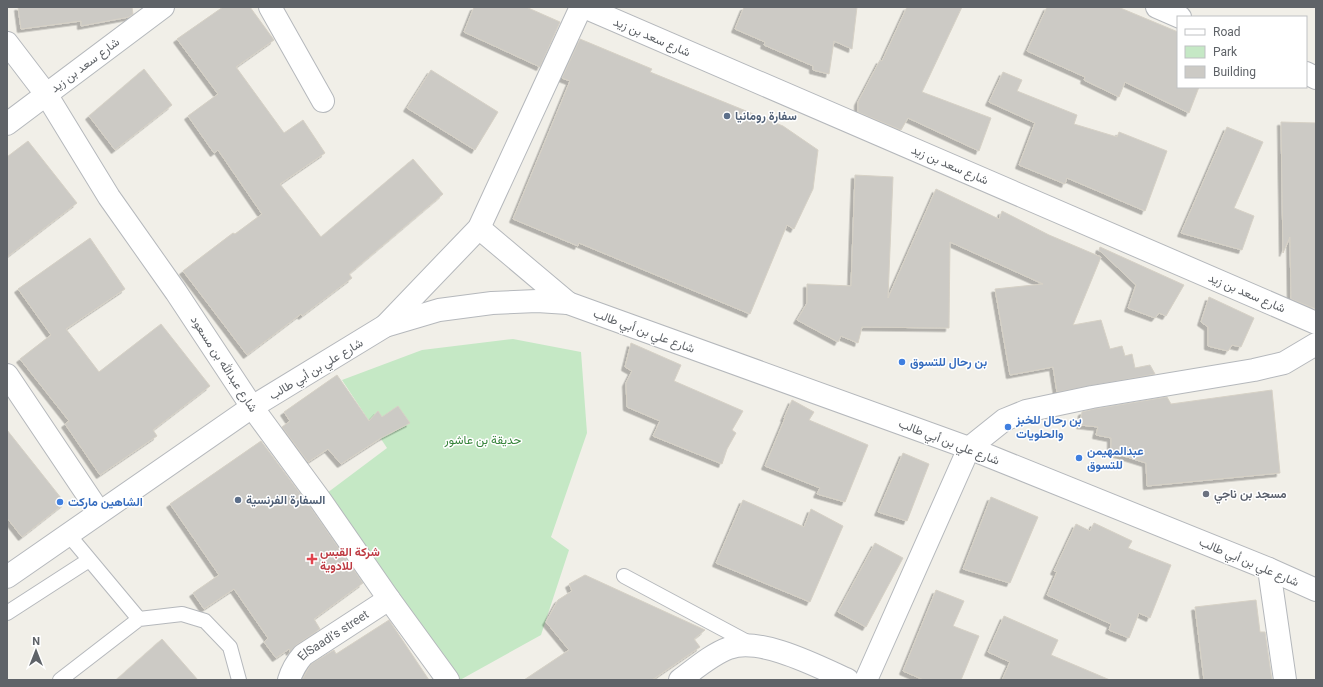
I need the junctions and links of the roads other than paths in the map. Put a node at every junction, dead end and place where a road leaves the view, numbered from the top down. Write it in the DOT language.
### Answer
graph roads {
  1 [pos="163,7"];
  2 [pos="270,7"];
  3 [pos="583,7"];
  4 [pos="1157,7"];
  5 [pos="1178,16"];
  6 [pos="7,43"];
  7 [pos="1307,74"];
  8 [pos="1316,78"];
  9 [pos="46,94"];
  10 [pos="323,102"];
  11 [pos="7,124"];
  12 [pos="479,228"];
  13 [pos="568,304"];
  14 [pos="1316,323"];
  15 [pos="385,326"];
  16 [pos="1316,344"];
  17 [pos="7,375"];
  18 [pos="252,407"];
  19 [pos="969,448"];
  20 [pos="99,512"];
  21 [pos="68,534"];
  22 [pos="89,560"];
  23 [pos="1269,570"];
  24 [pos="624,576"];
  25 [pos="7,577"];
  26 [pos="1316,590"];
  27 [pos="389,599"];
  28 [pos="7,614"];
  29 [pos="139,619"];
  30 [pos="752,644"];
  31 [pos="60,680"];
  32 [pos="240,680"];
  33 [pos="289,680"];
  34 [pos="448,680"];
  35 [pos="680,680"];
  36 [pos="848,680"];
  37 [pos="866,680"];
  38 [pos="1285,680"];
  1 -- 9 [label="street, شارع سعد بن زيد"];
  2 -- 10 [label="street"];
  3 -- 12 [label="street"];
  3 -- 14 [label="street, شارع سعد بن زيد"];
  4 -- 5 [label="street"];
  6 -- 9 [label="street, شارع عبدالله بن مسعود"];
  7 -- 8 [label="street"];
  9 -- 11 [label="street, شارع سعد بن زيد"];
  9 -- 18 [label="street, شارع عبدالله بن مسعود"];
  12 -- 13 [label="street"];
  12 -- 15 [label="street"];
  13 -- 15 [label="street, شارع علي بن أبي طالب"];
  13 -- 19 [label="street, شارع علي بن أبي طالب"];
  15 -- 18 [label="street, شارع علي بن أبي طالب"];
  16 -- 19 [label="street"];
  17 -- 20 [label="street"];
  18 -- 20 [label="street, شارع علي بن أبي طالب"];
  18 -- 27 [label="street, شارع عبدالله بن مسعود"];
  19 -- 23 [label="street, شارع علي بن أبي طالب"];
  19 -- 37 [label="street"];
  20 -- 21 [label="street, شارع علي بن أبي طالب"];
  21 -- 22 [label="lane"];
  21 -- 25 [label="street, شارع علي بن أبي طالب"];
  22 -- 28 [label="lane"];
  22 -- 29 [label="lane"];
  23 -- 26 [label="street, شارع علي بن أبي طالب"];
  23 -- 38 [label="street"];
  24 -- 30 [label="lane"];
  27 -- 33 [label="street, ElSaadi’s street"];
  27 -- 34 [label="street, شارع عبدالله بن مسعود"];
  29 -- 31 [label="lane"];
  29 -- 32 [label="lane"];
  30 -- 35 [label="street"];
  30 -- 36 [label="street"];
}
